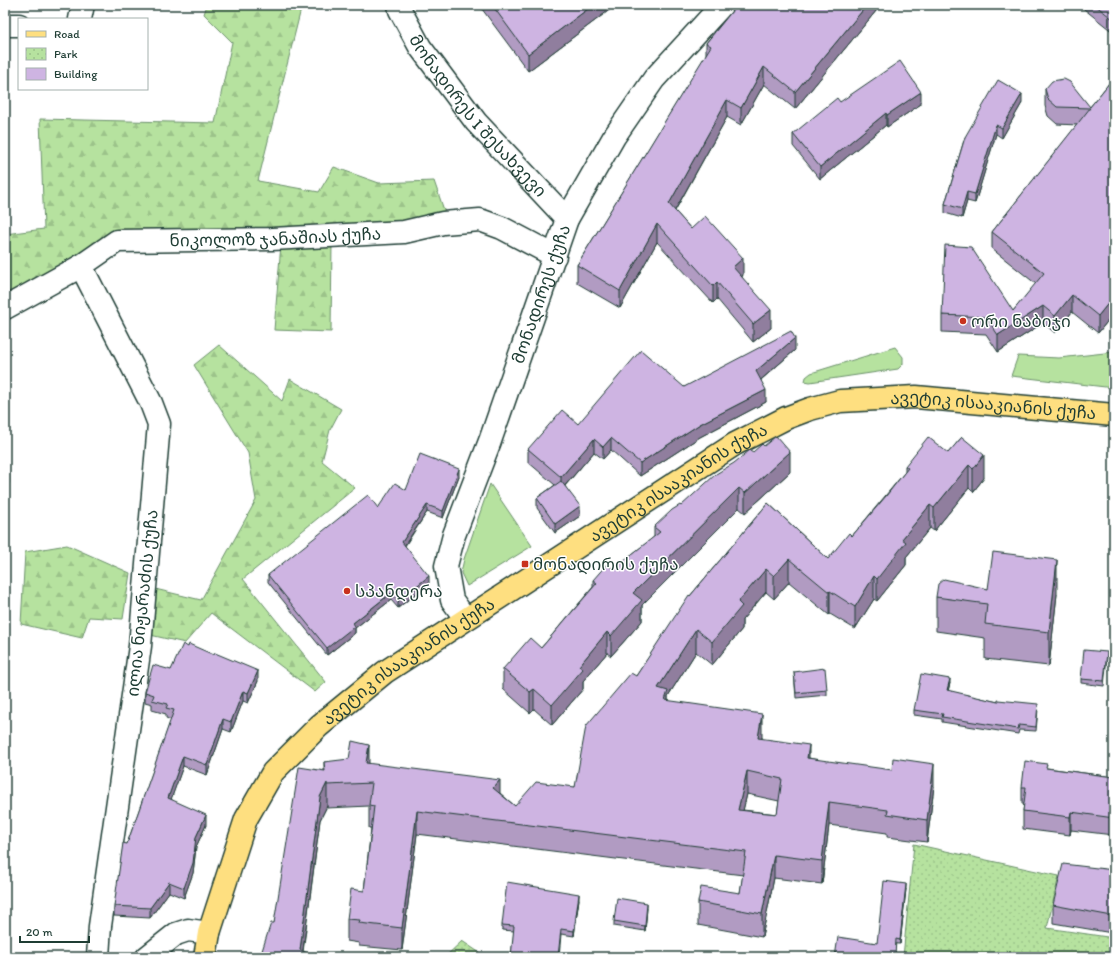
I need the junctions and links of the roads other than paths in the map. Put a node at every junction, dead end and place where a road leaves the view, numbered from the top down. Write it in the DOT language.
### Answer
graph roads {
  1 [pos="83,5"];
  2 [pos="399,5"];
  3 [pos="722,5"];
  4 [pos="80,18"];
  5 [pos="5,25"];
  6 [pos="18,25"];
  7 [pos="568,219"];
  8 [pos="555,256"];
  9 [pos="81,266"];
  10 [pos="5,308"];
  11 [pos="1114,415"];
  12 [pos="465,618"];
  13 [pos="209,933"];
  14 [pos="98,957"];
  15 [pos="147,957"];
  16 [pos="205,957"];
  1 -- 4 [label="street"];
  2 -- 7 [label="street, მონადირეს I შესახვევი"];
  3 -- 7 [label="street, მონადირეს ქუჩა"];
  5 -- 6 [label="street"];
  7 -- 8 [label="street, მონადირეს ქუჩა"];
  8 -- 9 [label="street, ნიკოლოზ ჯანაშიას ქუჩა"];
  8 -- 12 [label="street, მონადირეს ქუჩა"];
  9 -- 10 [label="street, ნიკოლოზ ჯანაშიას ქუჩა"];
  9 -- 14 [label="street, ილია ნიჟარაძის ქუჩა"];
  11 -- 12 [label="main road, ავეტიკ ისააკიანის ქუჩა"];
  12 -- 13 [label="main road, ავეტიკ ისააკიანის ქუჩა"];
  13 -- 15 [label="street"];
  13 -- 16 [label="main road, ავეტიკ ისააკიანის ქუჩა"];
}
